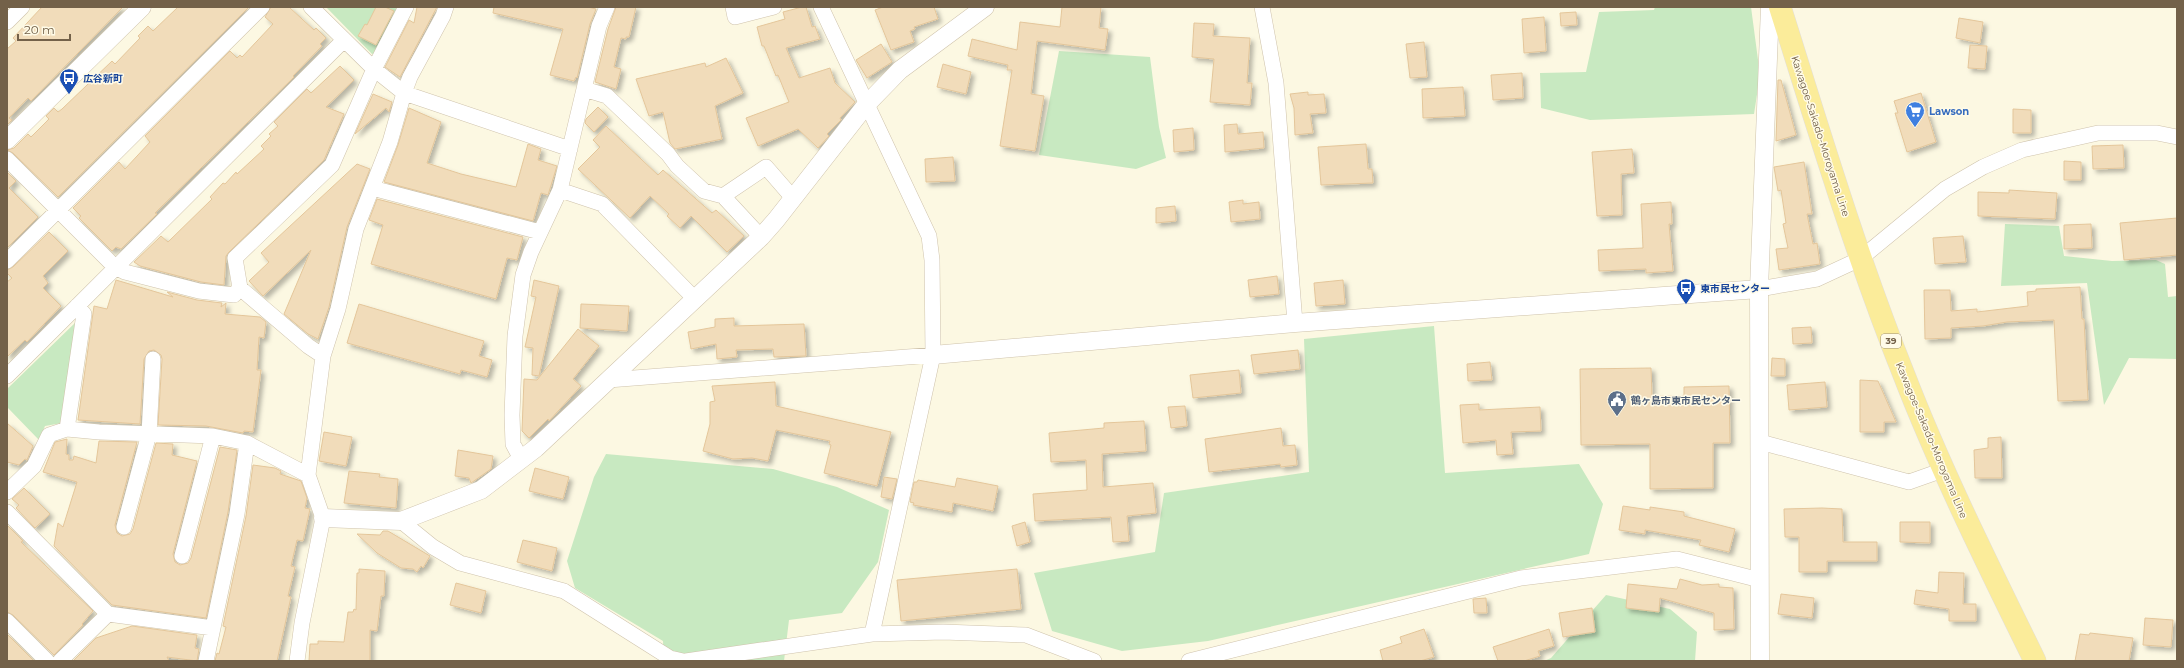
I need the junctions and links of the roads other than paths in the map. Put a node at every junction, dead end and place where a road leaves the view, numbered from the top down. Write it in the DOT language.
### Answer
graph roads {
  1 [pos="22,7"];
  2 [pos="142,7"];
  3 [pos="262,7"];
  4 [pos="311,7"];
  5 [pos="406,7"];
  6 [pos="446,7"];
  7 [pos="607,7"];
  8 [pos="733,7"];
  9 [pos="774,7"];
  10 [pos="821,7"];
  11 [pos="985,7"];
  12 [pos="1262,7"];
  13 [pos="1770,7"];
  14 [pos="1780,7"];
  15 [pos="7,22"];
  16 [pos="344,40"];
  17 [pos="374,69"];
  18 [pos="584,89"];
  19 [pos="404,94"];
  20 [pos="866,105"];
  21 [pos="2177,137"];
  22 [pos="7,140"];
  23 [pos="570,149"];
  24 [pos="7,159"];
  25 [pos="372,188"];
  26 [pos="560,190"];
  27 [pos="723,196"];
  28 [pos="794,198"];
  29 [pos="58,211"];
  30 [pos="540,232"];
  31 [pos="761,237"];
  32 [pos="1860,259"];
  33 [pos="7,261"];
  34 [pos="115,267"];
  35 [pos="240,288"];
  36 [pos="1759,289"];
  37 [pos="694,298"];
  38 [pos="77,306"];
  39 [pos="1295,323"];
  40 [pos="933,355"];
  41 [pos="323,356"];
  42 [pos="153,359"];
  43 [pos="7,376"];
  44 [pos="608,380"];
  45 [pos="67,428"];
  46 [pos="149,434"];
  47 [pos="213,436"];
  48 [pos="1760,442"];
  49 [pos="247,443"];
  50 [pos="521,459"];
  51 [pos="1944,470"];
  52 [pos="308,475"];
  53 [pos="7,492"];
  54 [pos="7,512"];
  55 [pos="323,518"];
  56 [pos="401,521"];
  57 [pos="124,527"];
  58 [pos="182,556"];
  59 [pos="1760,580"];
  60 [pos="108,614"];
  61 [pos="7,621"];
  62 [pos="213,628"];
  63 [pos="872,634"];
  64 [pos="47,661"];
  65 [pos="60,661"];
  66 [pos="206,661"];
  67 [pos="297,661"];
  68 [pos="684,661"];
  69 [pos="1094,661"];
  70 [pos="1189,661"];
  71 [pos="1760,661"];
  72 [pos="2035,661"];
  1 -- 15 [label="street"];
  2 -- 22 [label="street"];
  3 -- 29 [label="street"];
  4 -- 16 [label="street"];
  5 -- 17 [label="street"];
  6 -- 19 [label="street"];
  7 -- 18 [label="street"];
  8 -- 9 [label="street"];
  10 -- 20 [label="street"];
  11 -- 20 [label="street"];
  12 -- 39 [label="street"];
  13 -- 36 [label="street"];
  14 -- 32 [label="main road, Kawagoe-Sakado-Moroyama Line / 39"];
  16 -- 17 [label="street"];
  16 -- 34 [label="street"];
  17 -- 19 [label="street"];
  17 -- 35 [label="street"];
  18 -- 23 [label="street"];
  18 -- 27 [label="street"];
  19 -- 23 [label="street"];
  19 -- 25 [label="street"];
  20 -- 28 [label="street"];
  20 -- 40 [label="street"];
  21 -- 32 [label="street"];
  23 -- 26 [label="street"];
  24 -- 29 [label="street"];
  25 -- 30 [label="street"];
  25 -- 41 [label="street"];
  26 -- 30 [label="street"];
  26 -- 37 [label="street"];
  27 -- 28 [label="street"];
  27 -- 31 [label="street"];
  28 -- 31 [label="street"];
  29 -- 33 [label="street"];
  29 -- 34 [label="street"];
  30 -- 50 [label="street"];
  31 -- 37 [label="street"];
  32 -- 36 [label="street"];
  32 -- 51 [label="main road, Kawagoe-Sakado-Moroyama Line / 39"];
  34 -- 35 [label="street"];
  34 -- 38 [label="street"];
  35 -- 41 [label="street"];
  36 -- 39 [label="street"];
  36 -- 48 [label="street"];
  37 -- 44 [label="street"];
  38 -- 43 [label="street"];
  38 -- 45 [label="street"];
  39 -- 40 [label="street"];
  40 -- 44 [label="street"];
  40 -- 63 [label="street"];
  41 -- 52 [label="street"];
  42 -- 46 [label="street"];
  44 -- 50 [label="street"];
  45 -- 46 [label="street"];
  45 -- 53 [label="street"];
  46 -- 47 [label="street"];
  46 -- 57 [label="street"];
  47 -- 49 [label="street"];
  47 -- 58 [label="street"];
  48 -- 51 [label="street"];
  48 -- 59 [label="street"];
  49 -- 52 [label="street"];
  49 -- 62 [label="street"];
  50 -- 56 [label="street"];
  51 -- 72 [label="main road, Kawagoe-Sakado-Moroyama Line / 39"];
  52 -- 55 [label="street"];
  54 -- 60 [label="street"];
  55 -- 56 [label="street"];
  55 -- 67 [label="street"];
  56 -- 68 [label="street"];
  59 -- 70 [label="street"];
  59 -- 71 [label="street"];
  60 -- 62 [label="street"];
  60 -- 65 [label="street"];
  61 -- 64 [label="street"];
  62 -- 66 [label="street"];
  63 -- 68 [label="street"];
  63 -- 69 [label="street"];
}
